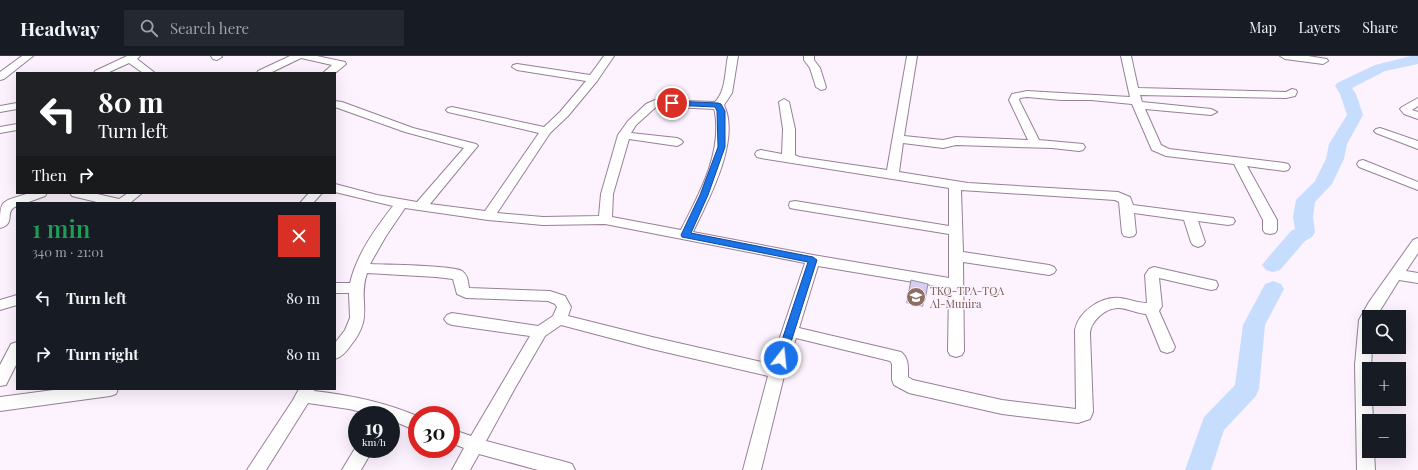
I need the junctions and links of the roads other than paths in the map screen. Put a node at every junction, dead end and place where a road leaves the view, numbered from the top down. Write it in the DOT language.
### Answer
graph roads {
  1 [pos="28,56"];
  2 [pos="298,56"];
  3 [pos="303,56"];
  4 [pos="609,56"];
  5 [pos="733,56"];
  6 [pos="809,56"];
  7 [pos="912,56"];
  8 [pos="1126,56"];
  9 [pos="1285,56"];
  10 [pos="133,57"];
  11 [pos="1323,61"];
  12 [pos="517,67"];
  13 [pos="101,72"];
  14 [pos="149,72"];
  15 [pos="264,72"];
  16 [pos="329,72"];
  17 [pos="0,77"];
  18 [pos="593,78"];
  19 [pos="821,87"];
  20 [pos="1292,92"];
  21 [pos="1136,99"];
  22 [pos="1418,101"];
  23 [pos="784,102"];
  24 [pos="338,104"];
  25 [pos="718,105"];
  26 [pos="16,106"];
  27 [pos="0,109"];
  28 [pos="452,110"];
  29 [pos="1211,112"];
  30 [pos="1418,116"];
  31 [pos="16,127"];
  32 [pos="0,130"];
  33 [pos="546,131"];
  34 [pos="1380,131"];
  35 [pos="624,135"];
  36 [pos="899,139"];
  37 [pos="677,142"];
  38 [pos="1035,144"];
  39 [pos="1418,145"];
  40 [pos="1079,147"];
  41 [pos="761,154"];
  42 [pos="793,159"];
  43 [pos="1238,161"];
  44 [pos="1363,164"];
  45 [pos="1284,167"];
  46 [pos="892,175"];
  47 [pos="954,185"];
  48 [pos="1418,186"];
  49 [pos="336,188"];
  50 [pos="38,194"];
  51 [pos="85,194"];
  52 [pos="135,194"];
  53 [pos="315,194"];
  54 [pos="18,202"];
  55 [pos="114,202"];
  56 [pos="123,202"];
  57 [pos="307,202"];
  58 [pos="16,203"];
  59 [pos="402,204"];
  60 [pos="795,205"];
  61 [pos="421,206"];
  62 [pos="1127,208"];
  63 [pos="488,216"];
  64 [pos="1190,217"];
  65 [pos="605,220"];
  66 [pos="1228,221"];
  67 [pos="0,224"];
  68 [pos="1270,230"];
  69 [pos="956,231"];
  70 [pos="1129,233"];
  71 [pos="685,235"];
  72 [pos="1198,242"];
  73 [pos="1418,243"];
  74 [pos="956,256"];
  75 [pos="813,260"];
  76 [pos="362,268"];
  77 [pos="1049,270"];
  78 [pos="1396,275"];
  79 [pos="1418,278"];
  80 [pos="956,284"];
  81 [pos="1211,285"];
  82 [pos="336,288"];
  83 [pos="356,288"];
  84 [pos="16,300"];
  85 [pos="0,304"];
  86 [pos="1151,309"];
  87 [pos="452,319"];
  88 [pos="559,319"];
  89 [pos="789,331"];
  90 [pos="540,332"];
  91 [pos="1167,347"];
  92 [pos="16,350"];
  93 [pos="956,351"];
  94 [pos="336,352"];
  95 [pos="777,372"];
  96 [pos="0,380"];
  97 [pos="103,390"];
  98 [pos="306,392"];
  99 [pos="0,404"];
  100 [pos="363,406"];
  101 [pos="460,439"];
  102 [pos="475,445"];
  103 [pos="358,458"];
  104 [pos="256,470"];
  105 [pos="351,470"];
  106 [pos="461,470"];
  107 [pos="566,470"];
  108 [pos="752,470"];
  109 [pos="1366,470"];
  1 -- 17 [label="street"];
  2 -- 15 [label="street"];
  3 -- 16 [label="street"];
  4 -- 18 [label="street"];
  5 -- 25 [label="street"];
  6 -- 19 [label="street"];
  7 -- 36 [label="street"];
  8 -- 21 [label="street"];
  9 -- 11 [label="street"];
  10 -- 13 [label="street"];
  10 -- 14 [label="street"];
  12 -- 18 [label="street"];
  18 -- 33 [label="street"];
  20 -- 21 [label="street"];
  21 -- 29 [label="street"];
  21 -- 38 [label="street"];
  21 -- 43 [label="street"];
  22 -- 30 [label="street"];
  23 -- 42 [label="street"];
  24 -- 61 [label="street"];
  25 -- 35 [label="street"];
  25 -- 71 [label="street"];
  26 -- 27 [label="street"];
  28 -- 33 [label="street"];
  31 -- 32 [label="street"];
  33 -- 63 [label="street"];
  34 -- 39 [label="street"];
  35 -- 37 [label="street"];
  35 -- 65 [label="street"];
  36 -- 38 [label="street"];
  36 -- 46 [label="street"];
  38 -- 40 [label="street"];
  41 -- 42 [label="street"];
  42 -- 46 [label="street"];
  43 -- 45 [label="street"];
  43 -- 68 [label="street"];
  44 -- 48 [label="street"];
  46 -- 47 [label="street"];
  47 -- 62 [label="street"];
  47 -- 69 [label="street"];
  49 -- 59 [label="street"];
  50 -- 54 [label="street"];
  51 -- 55 [label="street"];
  52 -- 56 [label="street"];
  53 -- 57 [label="street"];
  58 -- 67 [label="street"];
  59 -- 61 [label="street"];
  59 -- 76 [label="street"];
  60 -- 69 [label="street"];
  61 -- 63 [label="street"];
  62 -- 64 [label="street"];
  62 -- 70 [label="street"];
  63 -- 65 [label="street"];
  64 -- 66 [label="street"];
  64 -- 72 [label="street"];
  65 -- 71 [label="street"];
  69 -- 74 [label="street"];
  71 -- 75 [label="street"];
  73 -- 78 [label="street"];
  74 -- 77 [label="street"];
  74 -- 80 [label="street"];
  75 -- 80 [label="street"];
  75 -- 89 [label="street"];
  76 -- 83 [label="street"];
  76 -- 88 [label="street"];
  78 -- 79 [label="street"];
  78 -- 109 [label="street"];
  80 -- 93 [label="street"];
  81 -- 86 [label="street"];
  82 -- 83 [label="street"];
  83 -- 94 [label="street"];
  84 -- 85 [label="street"];
  86 -- 89 [label="street"];
  86 -- 91 [label="street"];
  87 -- 90 [label="street"];
  88 -- 90 [label="street"];
  88 -- 95 [label="street"];
  89 -- 95 [label="street"];
  90 -- 102 [label="street"];
  92 -- 96 [label="street"];
  95 -- 108 [label="street"];
  97 -- 99 [label="street"];
  98 -- 100 [label="street"];
  98 -- 104 [label="street"];
  101 -- 102 [label="street"];
  102 -- 106 [label="street"];
  102 -- 107 [label="street"];
  103 -- 105 [label="street"];
}
